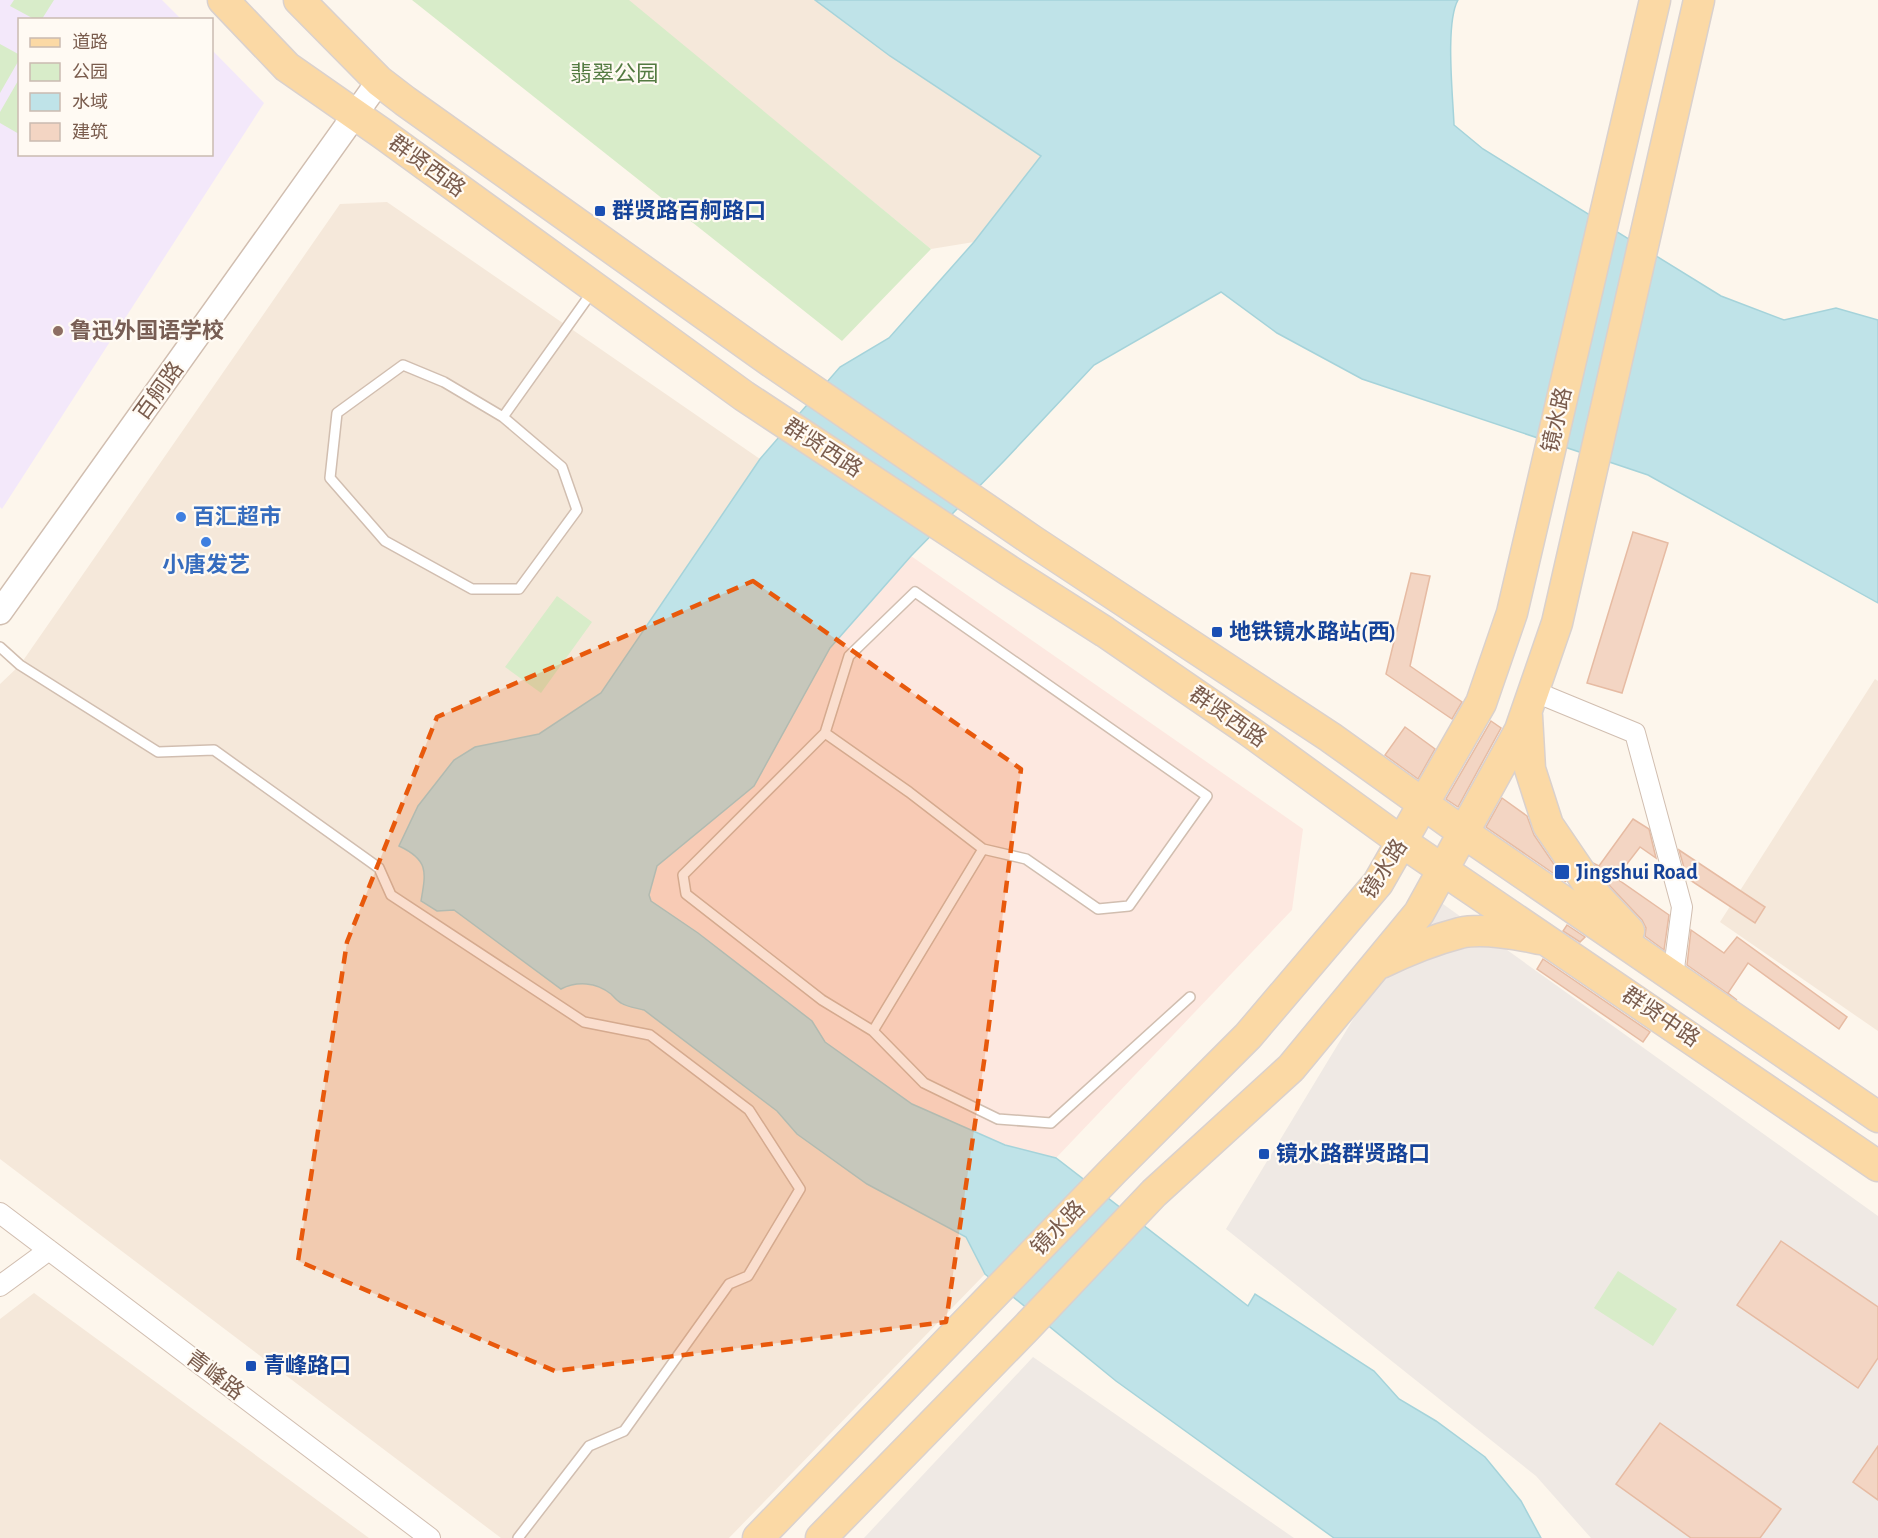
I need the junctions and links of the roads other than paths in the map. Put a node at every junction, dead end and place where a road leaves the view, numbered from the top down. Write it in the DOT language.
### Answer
graph roads {
  1 [pos="223,0"];
  2 [pos="299,0"];
  3 [pos="1655,0"];
  4 [pos="1699,0"];
  5 [pos="379,81"];
  6 [pos="356,115"];
  7 [pos="595,288"];
  8 [pos="503,417"];
  9 [pos="0,612"];
  10 [pos="0,647"];
  11 [pos="1530,701"];
  12 [pos="825,733"];
  13 [pos="1424,805"];
  14 [pos="1464,833"];
  15 [pos="1402,842"];
  16 [pos="983,849"];
  17 [pos="1443,869"];
  18 [pos="1549,941"];
  19 [pos="1375,966"];
  20 [pos="1673,976"];
  21 [pos="1190,997"];
  22 [pos="873,1031"];
  23 [pos="1878,1117"];
  24 [pos="1878,1166"];
  25 [pos="0,1213"];
  26 [pos="49,1250"];
  27 [pos="0,1286"];
  28 [pos="430,1538"];
  29 [pos="518,1538"];
  30 [pos="758,1538"];
  31 [pos="821,1538"];
  1 -- 6 [label="main road, 群贤西路"];
  2 -- 5 [label="main road, 群贤西路"];
  3 -- 13 [label="main road, 镜水路"];
  4 -- 11 [label="main road, 镜水路"];
  5 -- 6 [label="street, 百舸路"];
  5 -- 13 [label="main road, 群贤西路"];
  6 -- 7 [label="main road, 群贤西路"];
  6 -- 9 [label="street, 百舸路"];
  7 -- 8 [label="lane"];
  7 -- 15 [label="main road, 群贤西路"];
  8 -- 8 [label="lane"];
  10 -- 29 [label="lane"];
  11 -- 14 [label="main road, 镜水路"];
  11 -- 20 [label="main road"];
  11 -- 20 [label="street"];
  12 -- 16 [label="lane"];
  12 -- 16 [label="lane"];
  12 -- 22 [label="lane"];
  13 -- 14 [label="main road, 群贤西路"];
  13 -- 15 [label="main road, 镜水路"];
  14 -- 17 [label="main road, 镜水路"];
  14 -- 20 [label="main road, 群贤中路"];
  15 -- 17 [label="main road, 群贤西路"];
  15 -- 30 [label="main road, 镜水路"];
  16 -- 22 [label="lane"];
  17 -- 18 [label="main road, 群贤中路"];
  17 -- 19 [label="main road, 镜水路"];
  18 -- 19 [label="main road"];
  18 -- 24 [label="main road, 群贤中路"];
  19 -- 31 [label="main road, 镜水路"];
  20 -- 23 [label="main road, 群贤中路"];
  21 -- 22 [label="lane"];
  25 -- 26 [label="street, 青峰路"];
  26 -- 27 [label="street"];
  26 -- 28 [label="street, 青峰路"];
}
